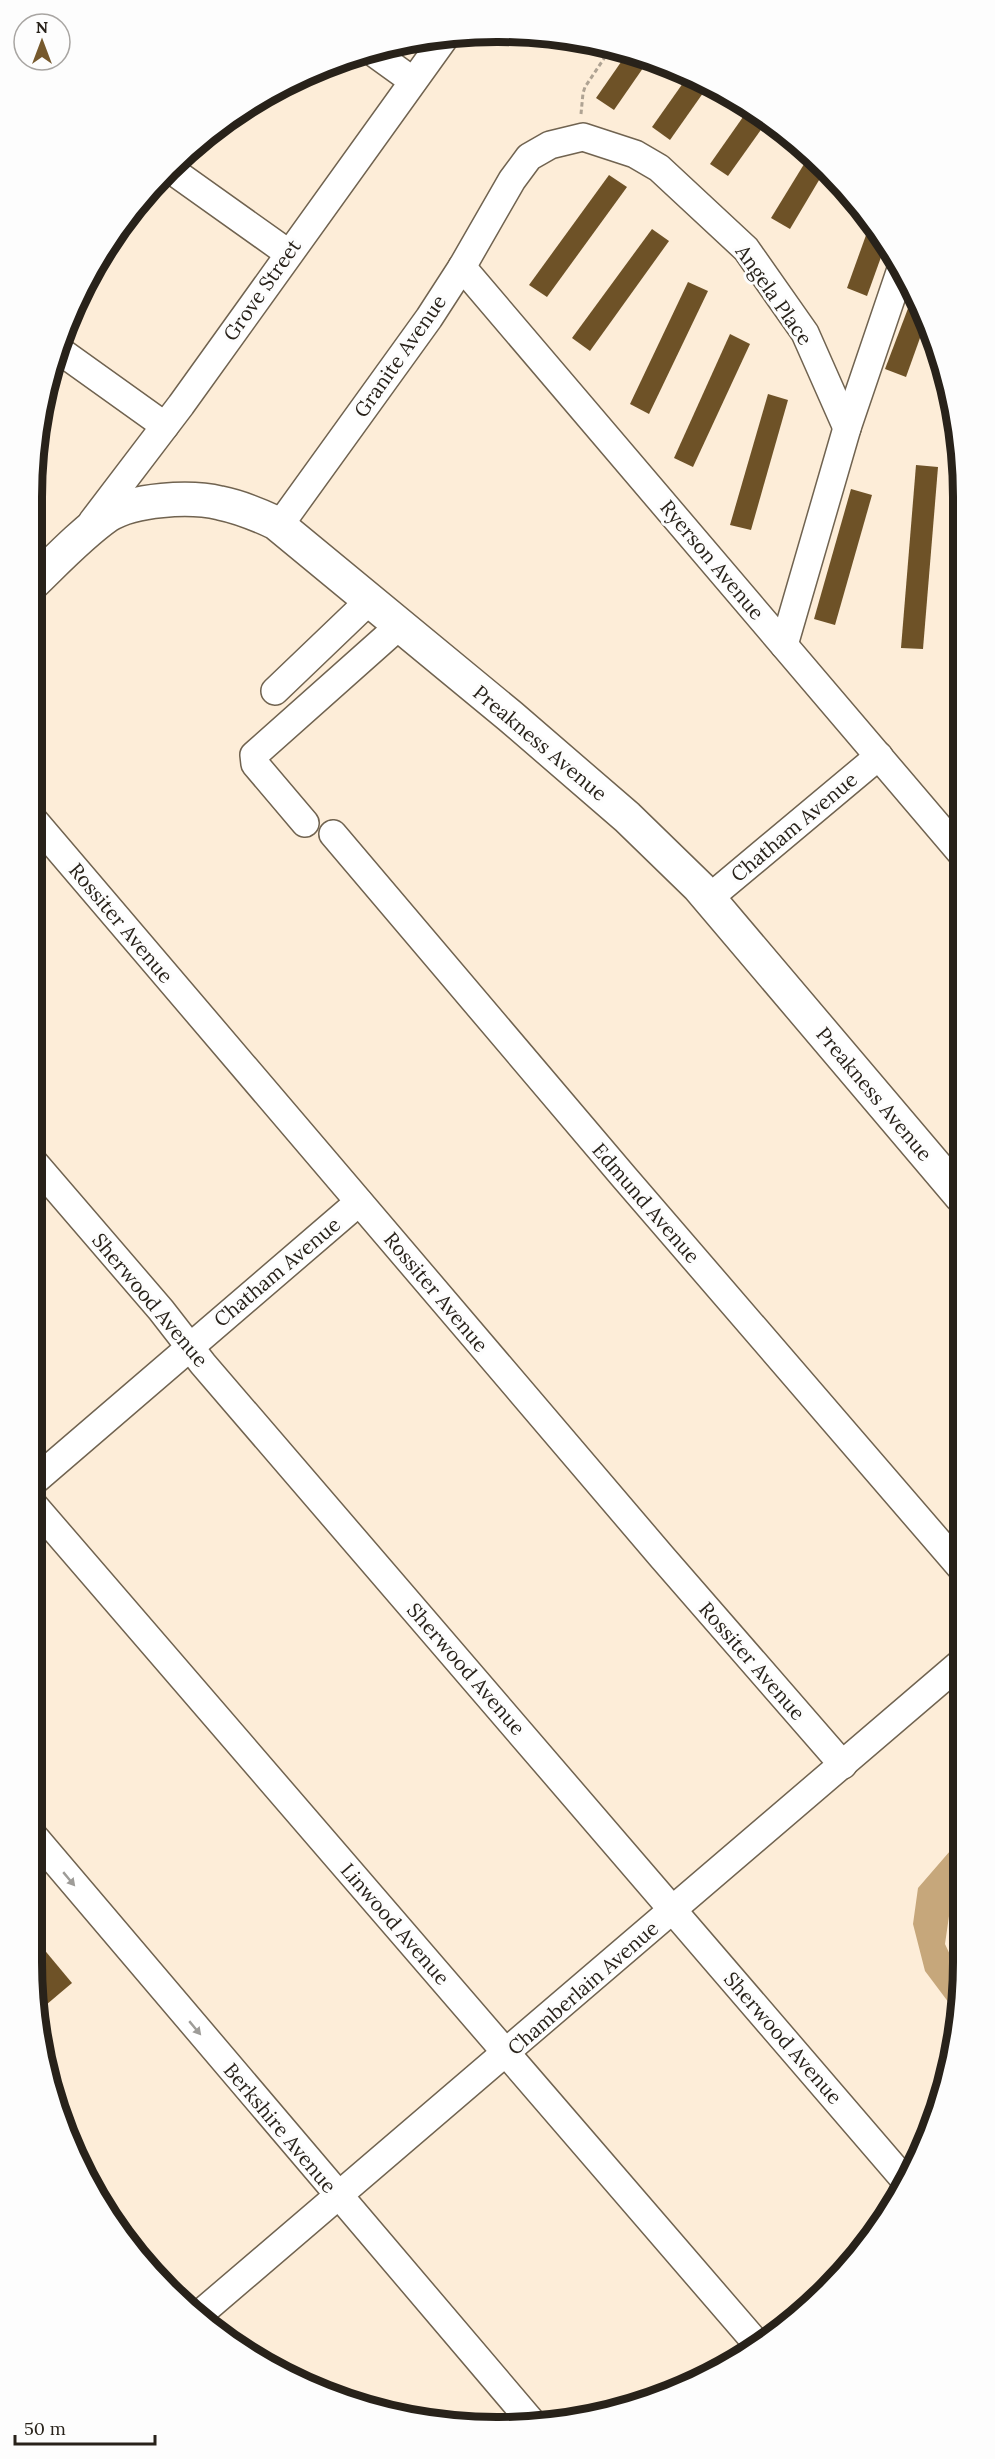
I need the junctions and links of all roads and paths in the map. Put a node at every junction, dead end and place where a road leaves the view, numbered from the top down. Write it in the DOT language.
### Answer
graph roads {
  1 [pos="439,46"];
  2 [pos="607,56"];
  3 [pos="381,58"];
  4 [pos="413,81"];
  5 [pos="583,137"];
  6 [pos="177,174"];
  7 [pos="288,253"];
  8 [pos="462,267"];
  9 [pos="897,279"];
  10 [pos="65,354"];
  11 [pos="165,426"];
  12 [pos="847,428"];
  13 [pos="279,526"];
  14 [pos="76,543"];
  15 [pos="42,575"];
  16 [pos="369,601"];
  17 [pos="399,626"];
  18 [pos="784,645"];
  19 [pos="275,692"];
  20 [pos="879,756"];
  21 [pos="305,823"];
  22 [pos="42,830"];
  23 [pos="333,834"];
  24 [pos="953,844"];
  25 [pos="708,898"];
  26 [pos="42,1172"];
  27 [pos="953,1185"];
  28 [pos="359,1202"];
  29 [pos="190,1347"];
  30 [pos="42,1474"];
  31 [pos="42,1515"];
  32 [pos="953,1559"];
  33 [pos="953,1670"];
  34 [pos="843,1765"];
  35 [pos="42,1846"];
  36 [pos="673,1911"];
  37 [pos="507,2053"];
  38 [pos="900,2174"];
  39 [pos="338,2197"];
  40 [pos="204,2310"];
  41 [pos="753,2339"];
  42 [pos="527,2416"];
  1 -- 4 [label="street, Grove Street"];
  2 -- 5 [label="path"];
  3 -- 4 [label="street"];
  4 -- 7 [label="street, Grove Street"];
  5 -- 8 [label="street, Granite Avenue"];
  5 -- 12 [label="street, Angela Place"];
  6 -- 7 [label="street"];
  7 -- 11 [label="street, Grove Street"];
  8 -- 13 [label="street, Granite Avenue"];
  8 -- 18 [label="street, Ryerson Avenue"];
  9 -- 12 [label="street"];
  10 -- 11 [label="street"];
  11 -- 14 [label="street, Grove Street"];
  12 -- 18 [label="street"];
  13 -- 14 [label="main road, Preakness Avenue"];
  13 -- 16 [label="main road, Preakness Avenue"];
  14 -- 15 [label="main road, Preakness Avenue"];
  16 -- 17 [label="main road, Preakness Avenue"];
  16 -- 19 [label="street"];
  17 -- 21 [label="street"];
  17 -- 25 [label="main road, Preakness Avenue"];
  18 -- 20 [label="street, Ryerson Avenue"];
  20 -- 24 [label="street, Ryerson Avenue"];
  20 -- 25 [label="street, Chatham Avenue"];
  22 -- 28 [label="street, Rossiter Avenue"];
  23 -- 32 [label="street, Edmund Avenue"];
  25 -- 27 [label="main road, Preakness Avenue"];
  26 -- 29 [label="street, Sherwood Avenue"];
  28 -- 29 [label="street, Chatham Avenue"];
  28 -- 34 [label="street, Rossiter Avenue"];
  29 -- 30 [label="street, Chatham Avenue"];
  29 -- 36 [label="street, Sherwood Avenue"];
  31 -- 37 [label="street, Linwood Avenue"];
  33 -- 34 [label="street, Chamberlain Avenue"];
  34 -- 36 [label="street, Chamberlain Avenue"];
  35 -- 39 [label="street, Berkshire Avenue, one-way"];
  36 -- 37 [label="street, Chamberlain Avenue"];
  36 -- 38 [label="street, Sherwood Avenue"];
  37 -- 39 [label="street, Chamberlain Avenue"];
  37 -- 41 [label="street, Linwood Avenue"];
  39 -- 40 [label="street, Chamberlain Avenue"];
  39 -- 42 [label="street, Berkshire Avenue"];
}
